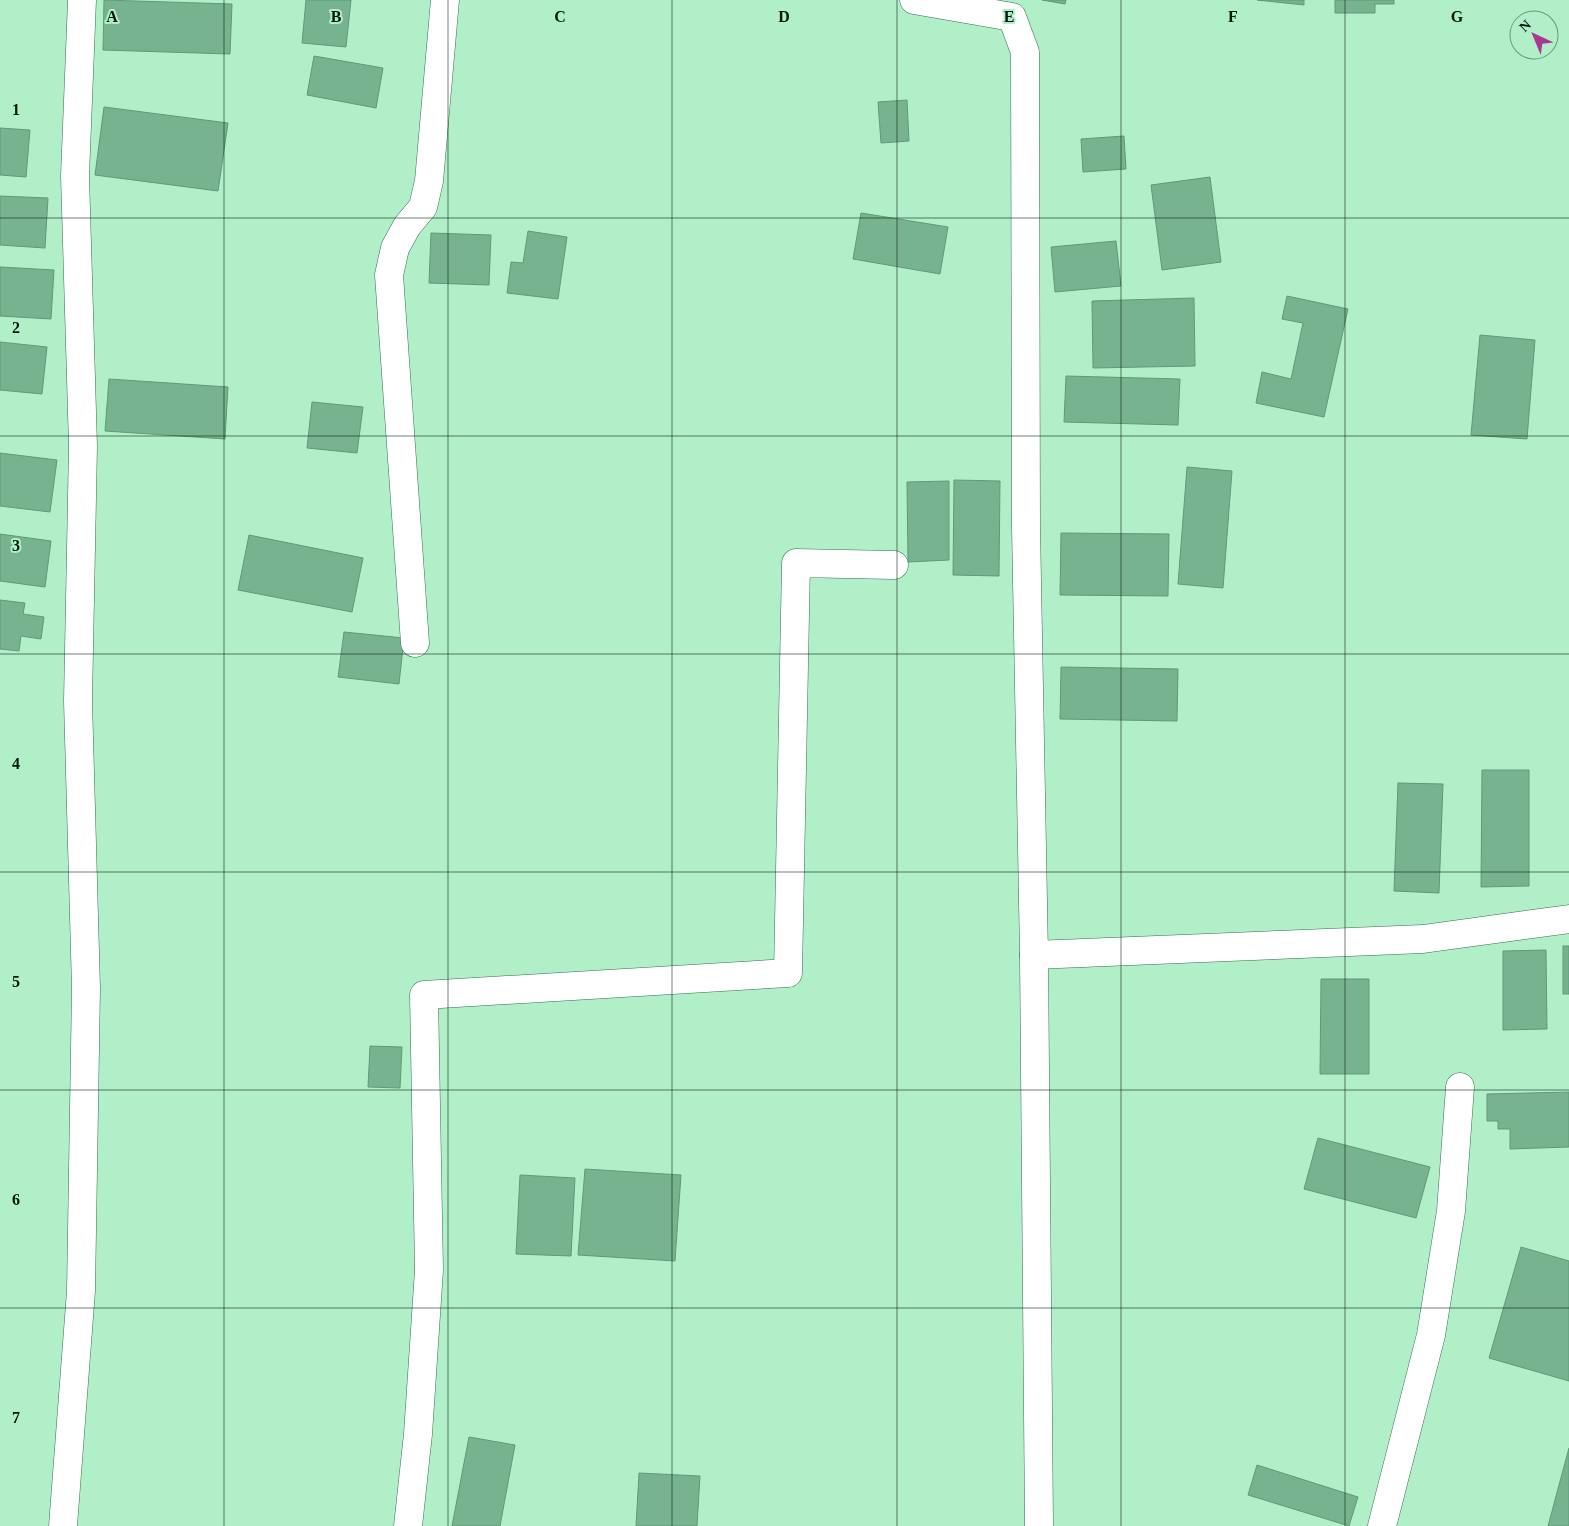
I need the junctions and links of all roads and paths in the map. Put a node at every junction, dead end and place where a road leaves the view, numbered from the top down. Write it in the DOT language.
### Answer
graph roads {
  1 [pos="82,0"];
  2 [pos="445,0"];
  3 [pos="914,0"];
  4 [pos="894,565"];
  5 [pos="415,643"];
  6 [pos="1569,919"];
  7 [pos="1034,955"];
  8 [pos="1460,1087"];
  9 [pos="64,1526"];
  10 [pos="408,1526"];
  11 [pos="1039,1526"];
  12 [pos="1382,1526"];
  1 -- 9 [label="street"];
  2 -- 5 [label="street"];
  3 -- 7 [label="street"];
  4 -- 10 [label="street"];
  6 -- 7 [label="street"];
  7 -- 11 [label="street"];
  8 -- 12 [label="street"];
}
